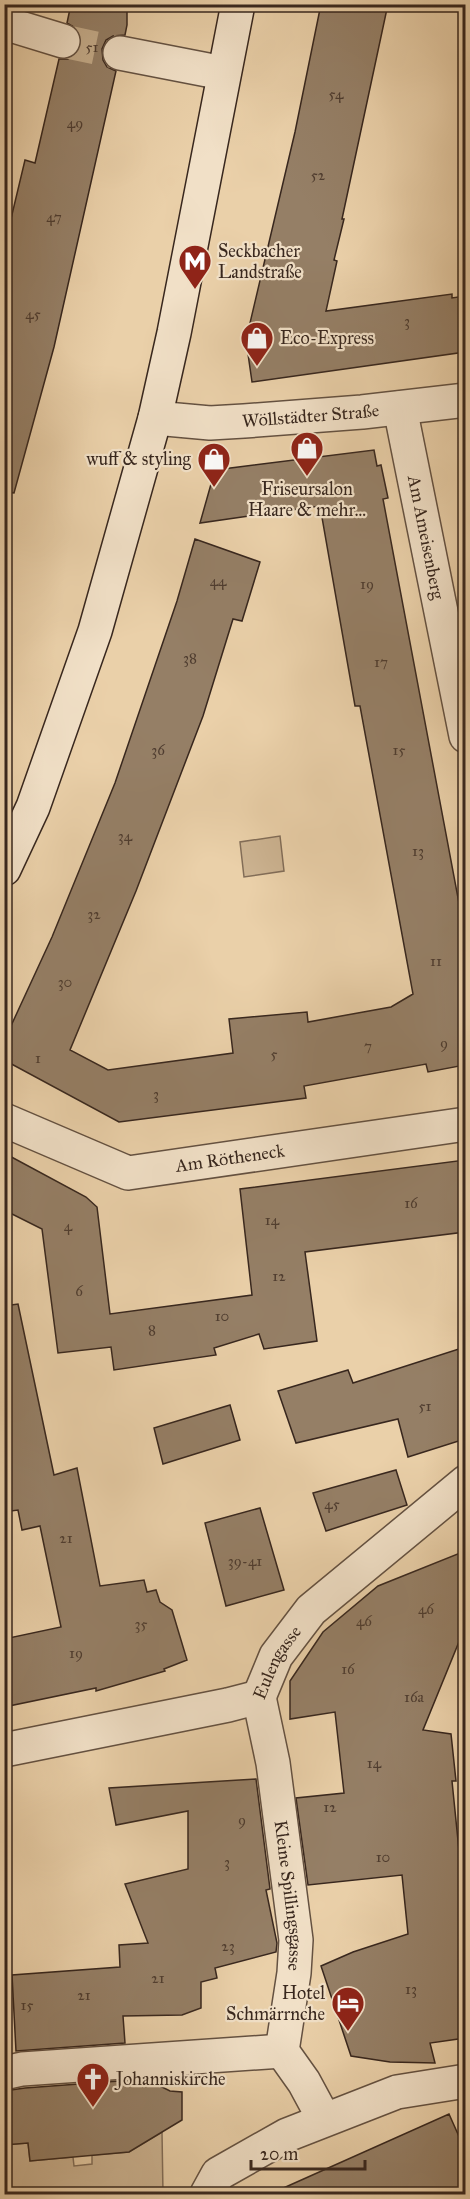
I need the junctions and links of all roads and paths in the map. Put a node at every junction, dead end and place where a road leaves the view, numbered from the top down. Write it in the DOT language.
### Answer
graph roads {
  1 [pos="238,4"];
  2 [pos="4,23"];
  3 [pos="63,41"];
  4 [pos="120,53"];
  5 [pos="223,73"];
  6 [pos="465,400"];
  7 [pos="400,408"];
  8 [pos="154,418"];
  9 [pos="465,736"];
  10 [pos="4,869"];
  11 [pos="4,1120"];
  12 [pos="465,1124"];
  13 [pos="465,1482"];
  14 [pos="259,1697"];
  15 [pos="4,1750"];
  16 [pos="282,2051"];
  17 [pos="4,2073"];
  18 [pos="465,2081"];
  19 [pos="324,2119"];
  20 [pos="207,2194"];
  1 -- 5 [label="street"];
  2 -- 3 [label="street"];
  4 -- 5 [label="street"];
  5 -- 8 [label="street"];
  6 -- 7 [label="street, Wöllstädter Straße"];
  7 -- 8 [label="street, Wöllstädter Straße"];
  7 -- 9 [label="street, Am Ameisenberg"];
  8 -- 10 [label="street"];
  11 -- 12 [label="street, Am Rötheneck"];
  13 -- 14 [label="street, Eulengasse"];
  14 -- 15 [label="street, Eulengasse"];
  14 -- 16 [label="street, Kleine Spillingsgasse"];
  16 -- 17 [label="street"];
  16 -- 19 [label="street"];
  18 -- 19 [label="street"];
  19 -- 20 [label="street"];
}
